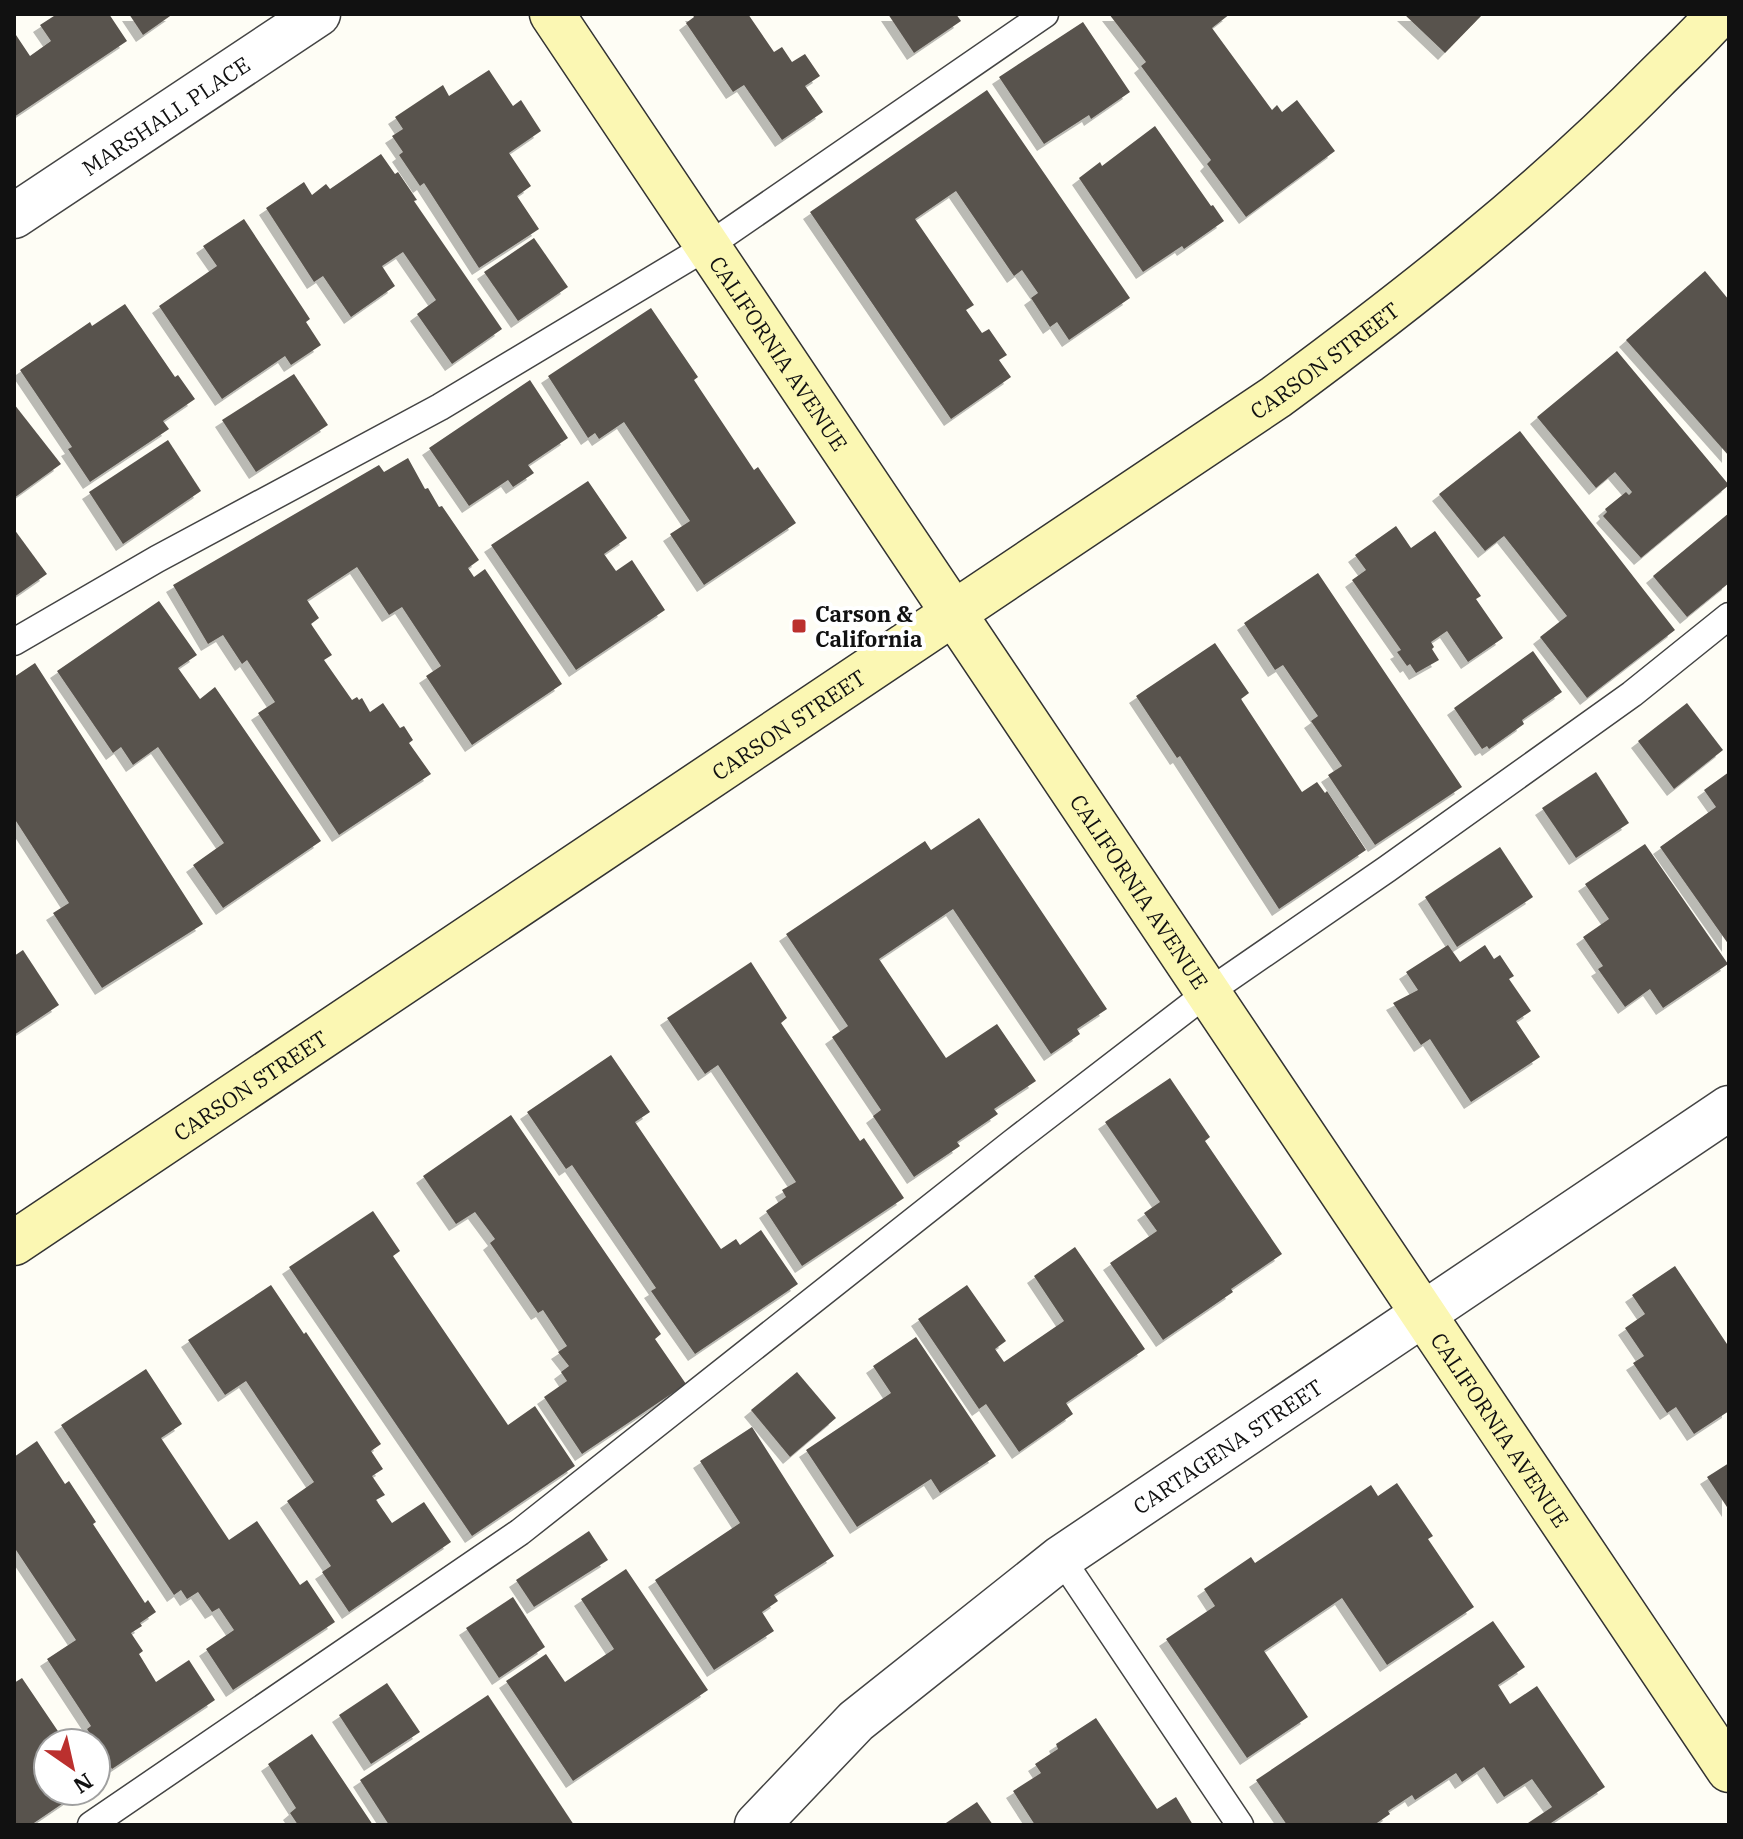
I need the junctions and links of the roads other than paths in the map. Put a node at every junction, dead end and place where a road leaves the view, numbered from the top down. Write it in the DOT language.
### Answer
graph roads {
  1 [pos="318,14"];
  2 [pos="552,14"];
  3 [pos="1045,14"];
  4 [pos="1719,14"];
  5 [pos="14,216"];
  6 [pos="708,246"];
  7 [pos="954,613"];
  8 [pos="1729,616"];
  9 [pos="14,642"];
  10 [pos="1207,993"];
  11 [pos="1729,1108"];
  12 [pos="14,1243"];
  13 [pos="1422,1313"];
  14 [pos="1061,1558"];
  15 [pos="1729,1770"];
  16 [pos="91,1825"];
  17 [pos="757,1825"];
  18 [pos="1240,1825"];
  1 -- 5 [label="street, MARSHALL PLACE"];
  2 -- 6 [label="street, CALIFORNIA AVENUE"];
  3 -- 6 [label="lane"];
  4 -- 7 [label="street, CARSON STREET"];
  6 -- 7 [label="street, CALIFORNIA AVENUE"];
  6 -- 9 [label="lane"];
  7 -- 10 [label="street, CALIFORNIA AVENUE"];
  7 -- 12 [label="street, CARSON STREET"];
  8 -- 10 [label="lane"];
  10 -- 13 [label="street, CALIFORNIA AVENUE"];
  10 -- 16 [label="lane"];
  11 -- 13 [label="street, CARTAGENA STREET"];
  13 -- 14 [label="street, CARTAGENA STREET"];
  13 -- 15 [label="street, CALIFORNIA AVENUE"];
  14 -- 17 [label="street, CARTAGENA STREET"];
  14 -- 18 [label="lane"];
}
